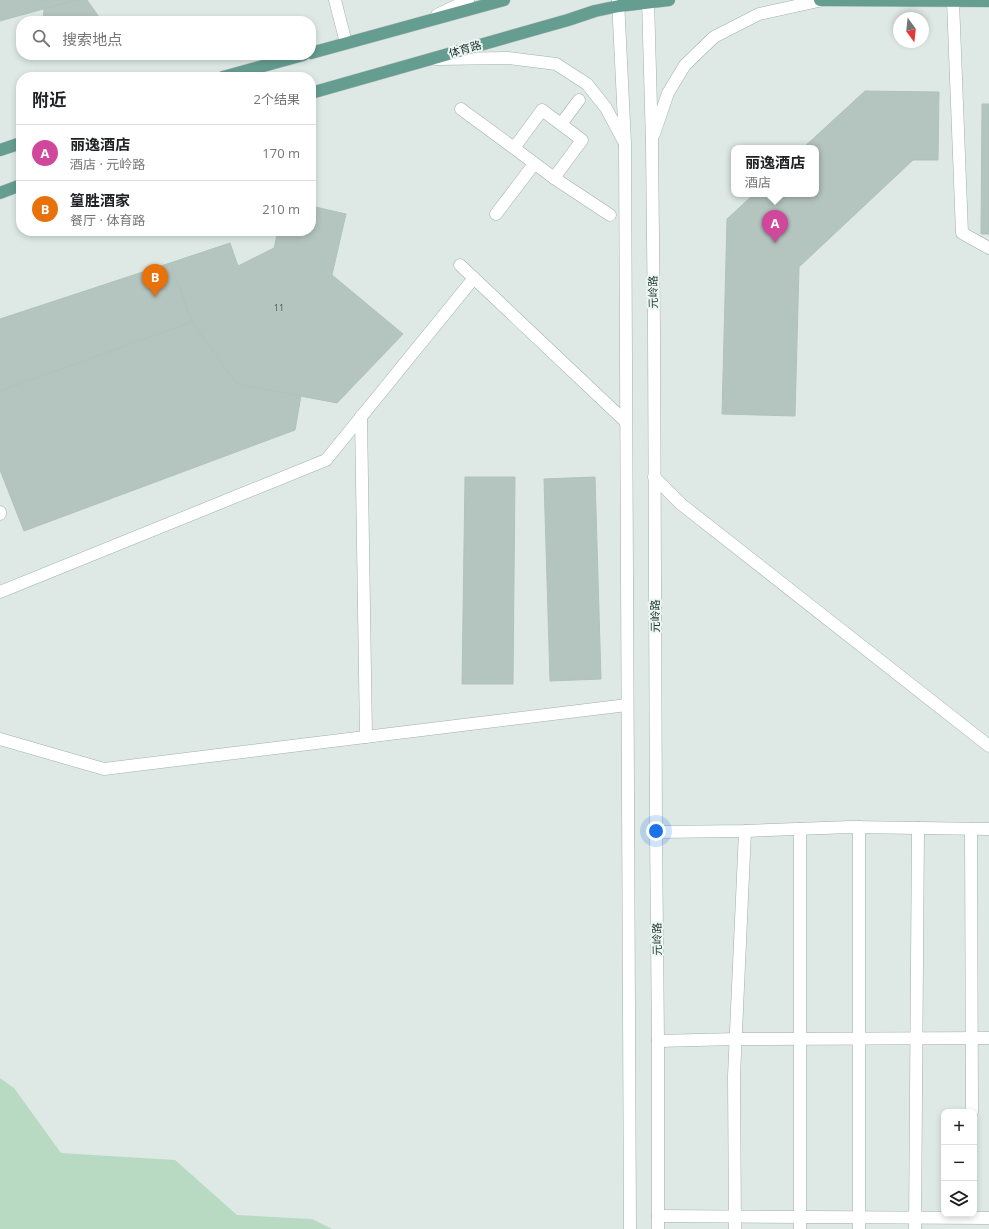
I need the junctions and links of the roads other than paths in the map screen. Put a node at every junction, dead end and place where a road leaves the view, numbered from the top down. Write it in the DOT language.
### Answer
graph roads {
  1 [pos="335,0"];
  2 [pos="468,0"];
  3 [pos="504,0"];
  4 [pos="669,0"];
  5 [pos="820,0"];
  6 [pos="823,0"];
  7 [pos="648,1"];
  8 [pos="953,1"];
  9 [pos="989,1"];
  10 [pos="619,3"];
  11 [pos="420,23"];
  12 [pos="346,43"];
  13 [pos="316,52"];
  14 [pos="285,60"];
  15 [pos="429,60"];
  16 [pos="241,72"];
  17 [pos="316,92"];
  18 [pos="579,100"];
  19 [pos="461,109"];
  20 [pos="561,124"];
  21 [pos="625,143"];
  22 [pos="652,143"];
  23 [pos="16,145"];
  24 [pos="514,148"];
  25 [pos="0,150"];
  26 [pos="534,164"];
  27 [pos="554,178"];
  28 [pos="16,187"];
  29 [pos="0,193"];
  30 [pos="496,214"];
  31 [pos="610,215"];
  32 [pos="989,248"];
  33 [pos="460,265"];
  34 [pos="474,278"];
  35 [pos="361,416"];
  36 [pos="626,422"];
  37 [pos="654,477"];
  38 [pos="0,592"];
  39 [pos="627,705"];
  40 [pos="366,737"];
  41 [pos="0,739"];
  42 [pos="989,746"];
  43 [pos="859,827"];
  44 [pos="918,828"];
  45 [pos="800,829"];
  46 [pos="971,829"];
  47 [pos="989,829"];
  48 [pos="744,831"];
  49 [pos="656,832"];
  50 [pos="859,1038"];
  51 [pos="916,1038"];
  52 [pos="972,1038"];
  53 [pos="989,1038"];
  54 [pos="736,1039"];
  55 [pos="800,1039"];
  56 [pos="658,1041"];
  57 [pos="972,1109"];
  58 [pos="658,1216"];
  59 [pos="989,1218"];
  60 [pos="972,1220"];
  61 [pos="735,1223"];
  62 [pos="800,1223"];
  63 [pos="859,1223"];
  64 [pos="915,1223"];
  65 [pos="630,1229"];
  66 [pos="658,1229"];
  1 -- 12 [label="street"];
  2 -- 11 [label="street"];
  3 -- 11 [label="main road"];
  4 -- 7 [label="main road"];
  5 -- 6 [label="main road"];
  6 -- 8 [label="main road"];
  6 -- 22 [label="street"];
  7 -- 10 [label="main road, 体育路"];
  7 -- 22 [label="street, 元岭路"];
  8 -- 9 [label="main road"];
  8 -- 32 [label="street"];
  10 -- 15 [label="main road, 体育路"];
  10 -- 21 [label="street"];
  11 -- 12 [label="main road"];
  12 -- 13 [label="main road"];
  14 -- 16 [label="main road"];
  15 -- 17 [label="main road, 体育路"];
  15 -- 21 [label="street"];
  18 -- 20 [label="street"];
  19 -- 24 [label="street"];
  20 -- 24 [label="street"];
  20 -- 27 [label="street"];
  21 -- 36 [label="street"];
  22 -- 37 [label="street, 元岭路"];
  23 -- 25 [label="main road"];
  24 -- 26 [label="street"];
  26 -- 27 [label="street"];
  26 -- 30 [label="street"];
  27 -- 31 [label="street"];
  28 -- 29 [label="main road"];
  33 -- 34 [label="street"];
  34 -- 35 [label="street"];
  34 -- 36 [label="street"];
  35 -- 38 [label="street"];
  35 -- 40 [label="street"];
  36 -- 39 [label="street"];
  37 -- 42 [label="street"];
  37 -- 49 [label="street, 元岭路"];
  39 -- 40 [label="street"];
  39 -- 65 [label="street"];
  40 -- 41 [label="street"];
  43 -- 44 [label="street"];
  43 -- 45 [label="street"];
  43 -- 50 [label="street"];
  44 -- 46 [label="street"];
  44 -- 51 [label="street"];
  45 -- 48 [label="street"];
  45 -- 55 [label="street"];
  46 -- 47 [label="street"];
  46 -- 52 [label="street"];
  48 -- 49 [label="street"];
  48 -- 54 [label="street"];
  49 -- 56 [label="street, 元岭路"];
  50 -- 51 [label="street"];
  50 -- 55 [label="street"];
  50 -- 63 [label="street"];
  51 -- 52 [label="street"];
  51 -- 64 [label="street"];
  52 -- 53 [label="street"];
  52 -- 57 [label="street"];
  54 -- 55 [label="street"];
  54 -- 56 [label="street"];
  54 -- 61 [label="street"];
  55 -- 62 [label="street"];
  56 -- 58 [label="street, 元岭路"];
  58 -- 61 [label="street"];
  58 -- 66 [label="street, 元岭路"];
  59 -- 60 [label="street"];
  60 -- 64 [label="street"];
  61 -- 62 [label="street"];
  62 -- 63 [label="street"];
  63 -- 64 [label="street"];
}
